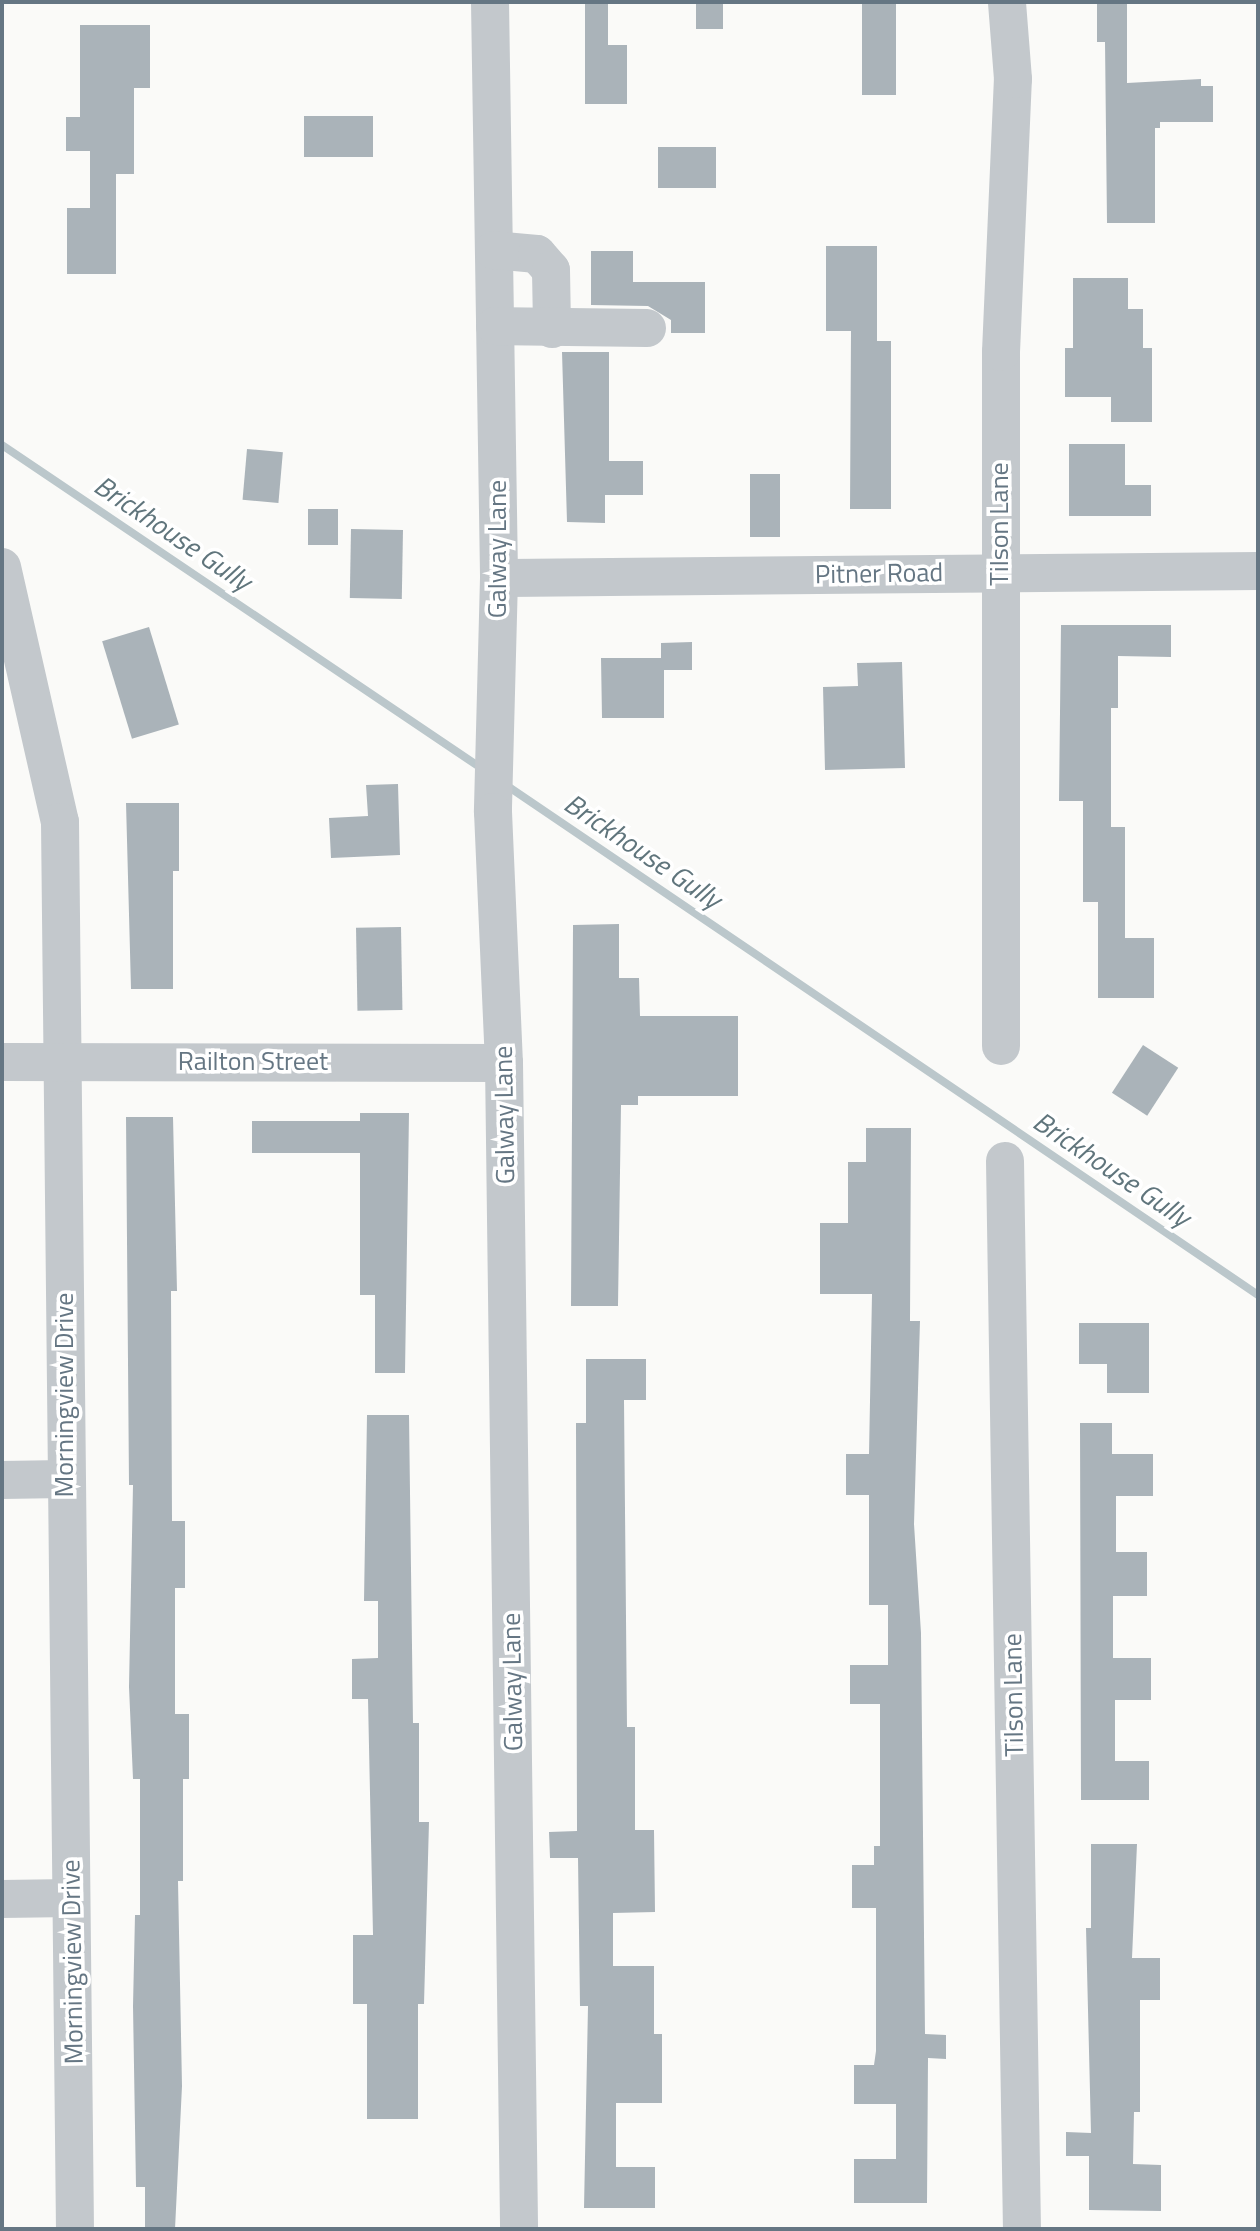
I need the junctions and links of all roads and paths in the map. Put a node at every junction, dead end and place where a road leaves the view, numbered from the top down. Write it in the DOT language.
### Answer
graph roads {
  1 [pos="490,2"];
  2 [pos="1007,2"];
  3 [pos="494,250"];
  4 [pos="495,326"];
  5 [pos="647,328"];
  6 [pos="552,329"];
  7 [pos="2,567"];
  8 [pos="1258,571"];
  9 [pos="999,572"];
  10 [pos="499,578"];
  11 [pos="17,694"];
  12 [pos="1001,1046"];
  13 [pos="62,1060"];
  14 [pos="2,1062"];
  15 [pos="504,1063"];
  16 [pos="1004,1161"];
  17 [pos="64,1479"];
  18 [pos="2,1480"];
  19 [pos="71,1898"];
  20 [pos="2,1899"];
  21 [pos="75,2229"];
  22 [pos="519,2229"];
  23 [pos="1022,2229"];
  1 -- 3 [label="street, Galway Lane"];
  2 -- 9 [label="street, Tilson Lane"];
  3 -- 4 [label="street, Galway Lane"];
  3 -- 6 [label="street"];
  4 -- 6 [label="street"];
  4 -- 10 [label="street, Galway Lane"];
  5 -- 6 [label="street"];
  7 -- 11 [label="street, Morningview Drive"];
  8 -- 9 [label="street, Pitner Road"];
  9 -- 10 [label="street, Pitner Road"];
  9 -- 12 [label="street, Tilson Lane"];
  10 -- 15 [label="street, Galway Lane"];
  11 -- 13 [label="street, Morningview Drive"];
  13 -- 14 [label="street, Railton Street"];
  13 -- 15 [label="street, Railton Street"];
  13 -- 17 [label="street, Morningview Drive"];
  15 -- 22 [label="street, Galway Lane"];
  16 -- 23 [label="street, Tilson Lane"];
  17 -- 18 [label="street"];
  17 -- 19 [label="street, Morningview Drive"];
  19 -- 20 [label="street"];
  19 -- 21 [label="street, Morningview Drive"];
}
